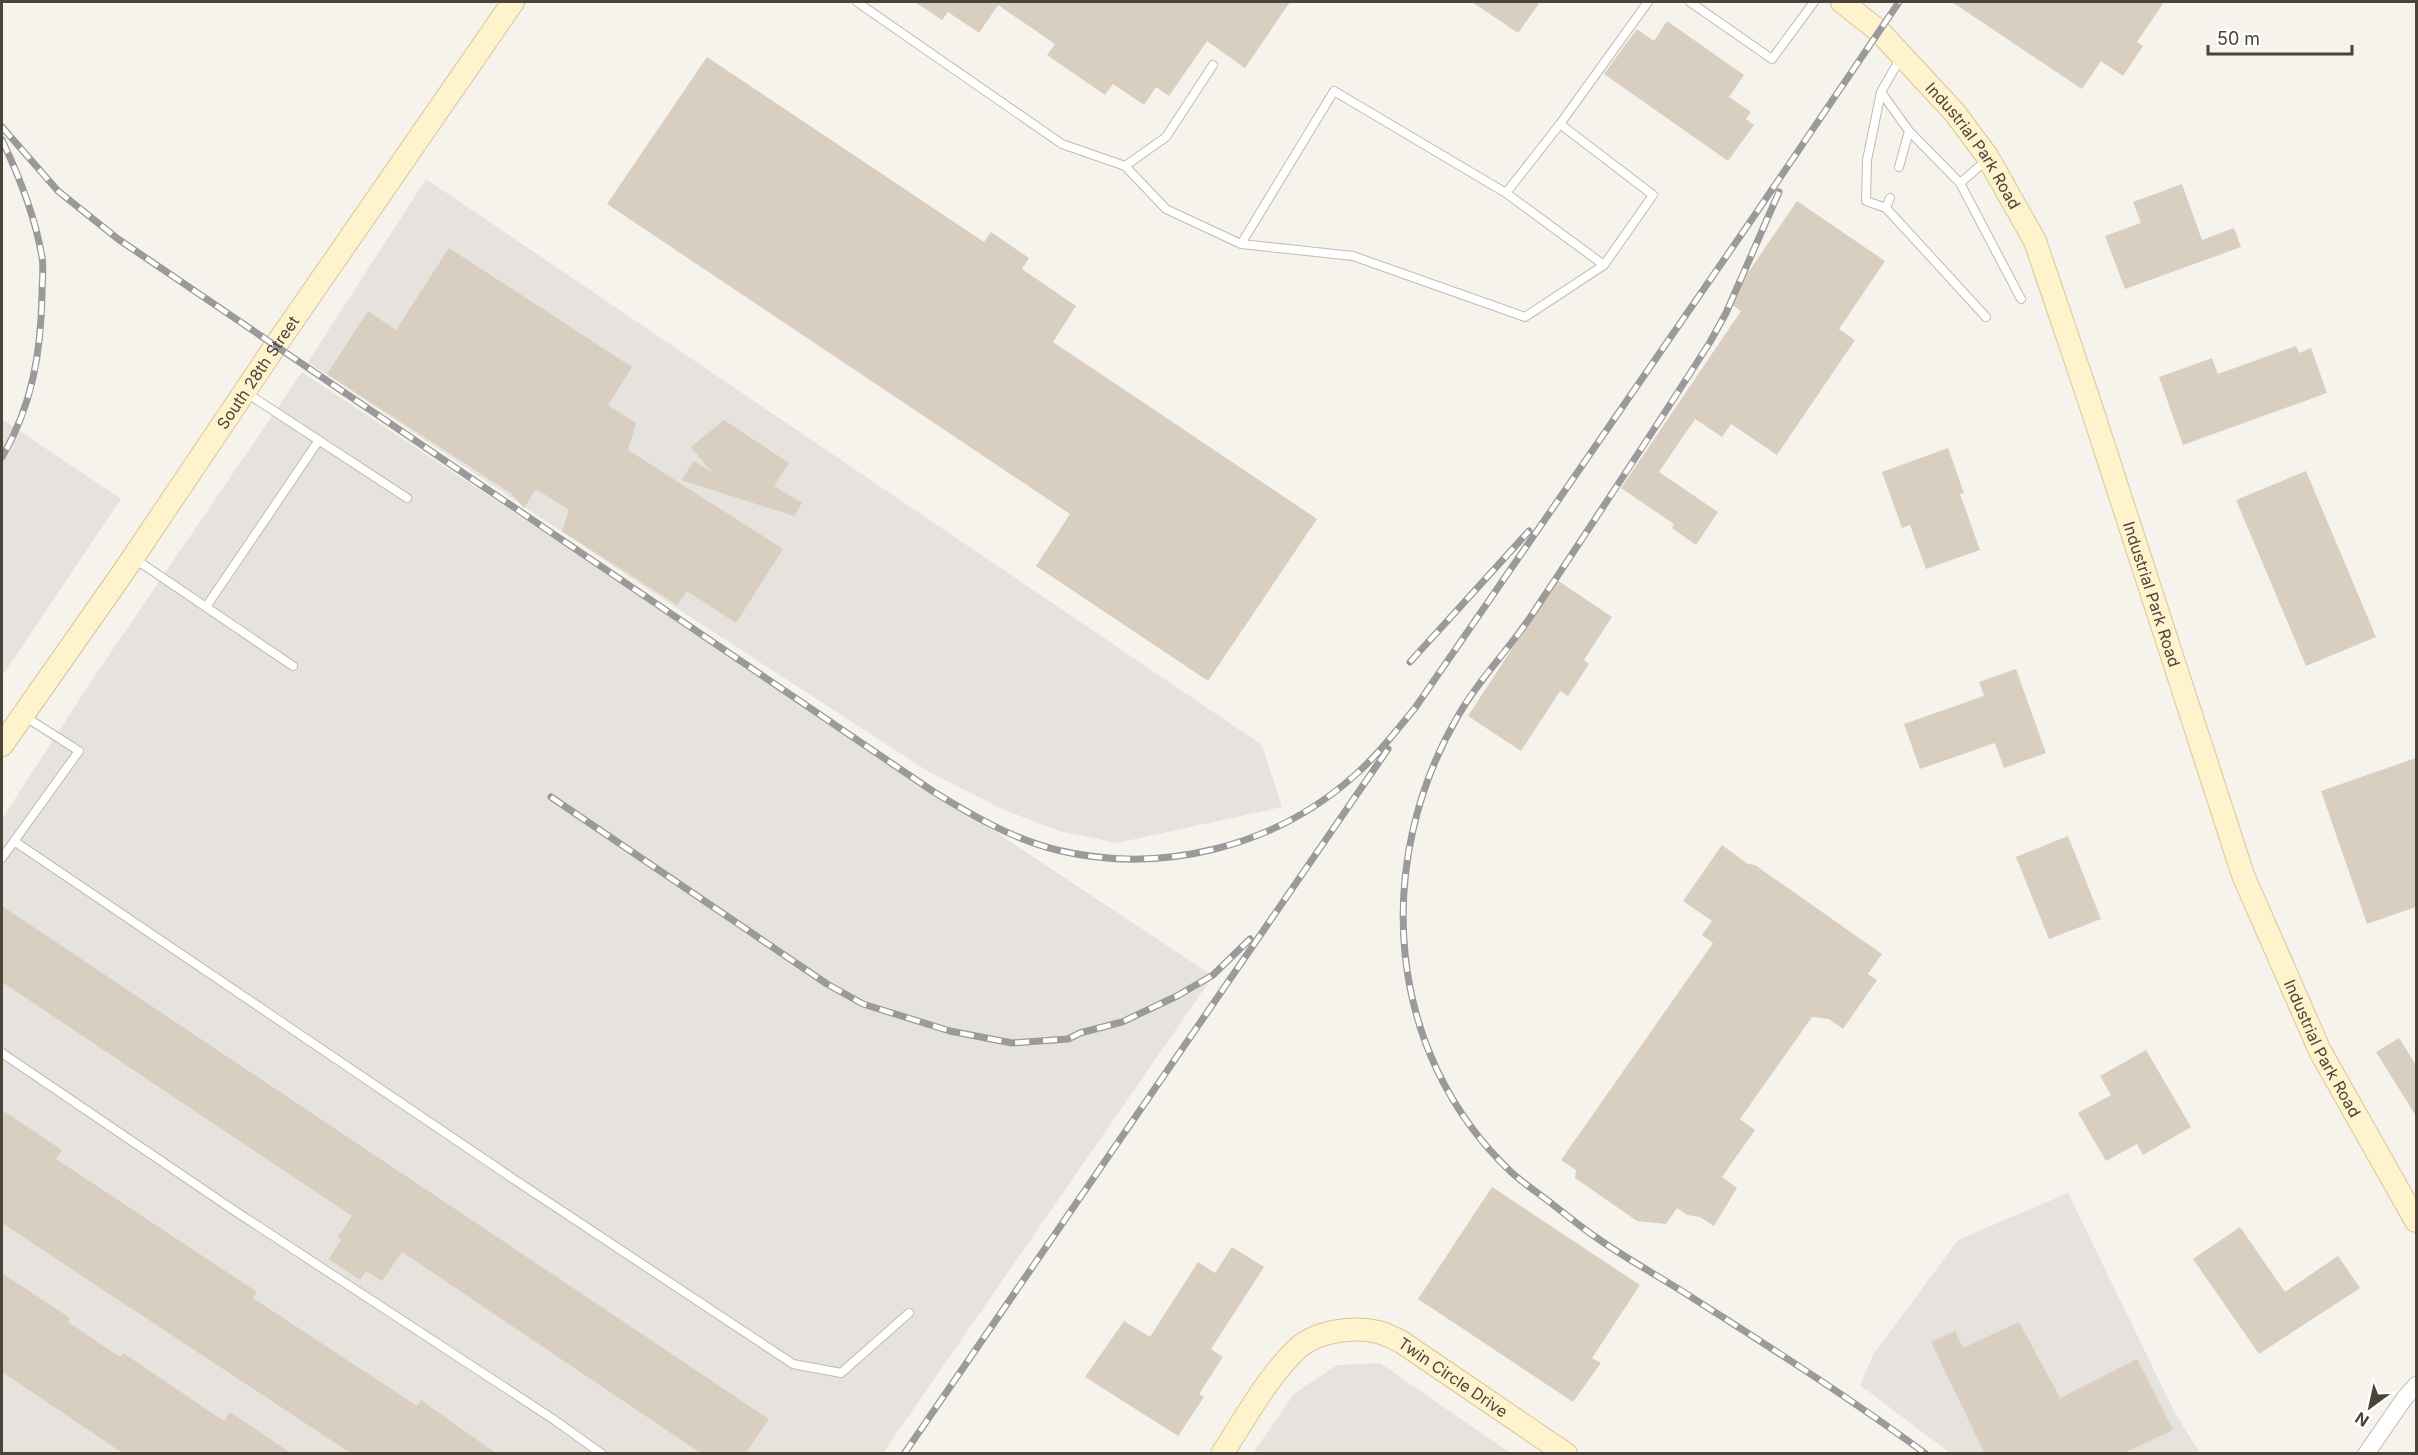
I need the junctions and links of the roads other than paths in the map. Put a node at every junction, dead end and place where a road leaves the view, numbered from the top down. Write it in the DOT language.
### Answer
graph roads {
  1 [pos="513,2"];
  2 [pos="857,2"];
  3 [pos="1648,2"];
  4 [pos="1690,2"];
  5 [pos="1814,2"];
  6 [pos="1842,2"];
  7 [pos="1903,55"];
  8 [pos="1213,65"];
  9 [pos="1881,92"];
  10 [pos="1560,124"];
  11 [pos="1909,131"];
  12 [pos="1988,159"];
  13 [pos="1125,166"];
  14 [pos="1899,167"];
  15 [pos="1960,183"];
  16 [pos="1506,193"];
  17 [pos="1890,198"];
  18 [pos="1886,208"];
  19 [pos="1241,244"];
  20 [pos="1604,265"];
  21 [pos="2021,299"];
  22 [pos="1986,317"];
  23 [pos="244,392"];
  24 [pos="319,440"];
  25 [pos="407,498"];
  26 [pos="133,558"];
  27 [pos="206,607"];
  28 [pos="293,666"];
  29 [pos="23,715"];
  30 [pos="2,745"];
  31 [pos="14,841"];
  32 [pos="2,858"];
  33 [pos="2,1053"];
  34 [pos="2416,1221"];
  35 [pos="909,1313"];
  36 [pos="2416,1385"];
  37 [pos="602,1454"];
  38 [pos="1222,1454"];
  39 [pos="1566,1454"];
  40 [pos="2366,1454"];
  1 -- 23 [label="street, South 28th Street"];
  2 -- 13 [label="lane"];
  3 -- 10 [label="lane"];
  4 -- 5 [label="lane"];
  6 -- 7 [label="street, Industrial Park Road"];
  7 -- 9 [label="lane"];
  7 -- 12 [label="street, Industrial Park Road"];
  8 -- 13 [label="lane"];
  9 -- 11 [label="lane"];
  9 -- 18 [label="lane"];
  10 -- 16 [label="lane"];
  10 -- 20 [label="lane"];
  11 -- 14 [label="lane"];
  11 -- 15 [label="lane"];
  12 -- 15 [label="lane"];
  12 -- 34 [label="street, Industrial Park Road"];
  13 -- 19 [label="lane"];
  15 -- 21 [label="lane"];
  16 -- 19 [label="lane"];
  16 -- 20 [label="lane"];
  17 -- 18 [label="lane"];
  18 -- 22 [label="lane"];
  19 -- 20 [label="lane"];
  23 -- 24 [label="lane"];
  23 -- 26 [label="street, South 28th Street"];
  24 -- 25 [label="lane"];
  24 -- 27 [label="lane"];
  26 -- 27 [label="lane"];
  26 -- 29 [label="street, South 28th Street"];
  27 -- 28 [label="lane"];
  29 -- 30 [label="street, South 28th Street"];
  29 -- 31 [label="lane"];
  31 -- 32 [label="lane"];
  31 -- 35 [label="lane"];
  33 -- 37 [label="lane"];
  36 -- 40 [label="street"];
  38 -- 39 [label="street, Twin Circle Drive"];
}
